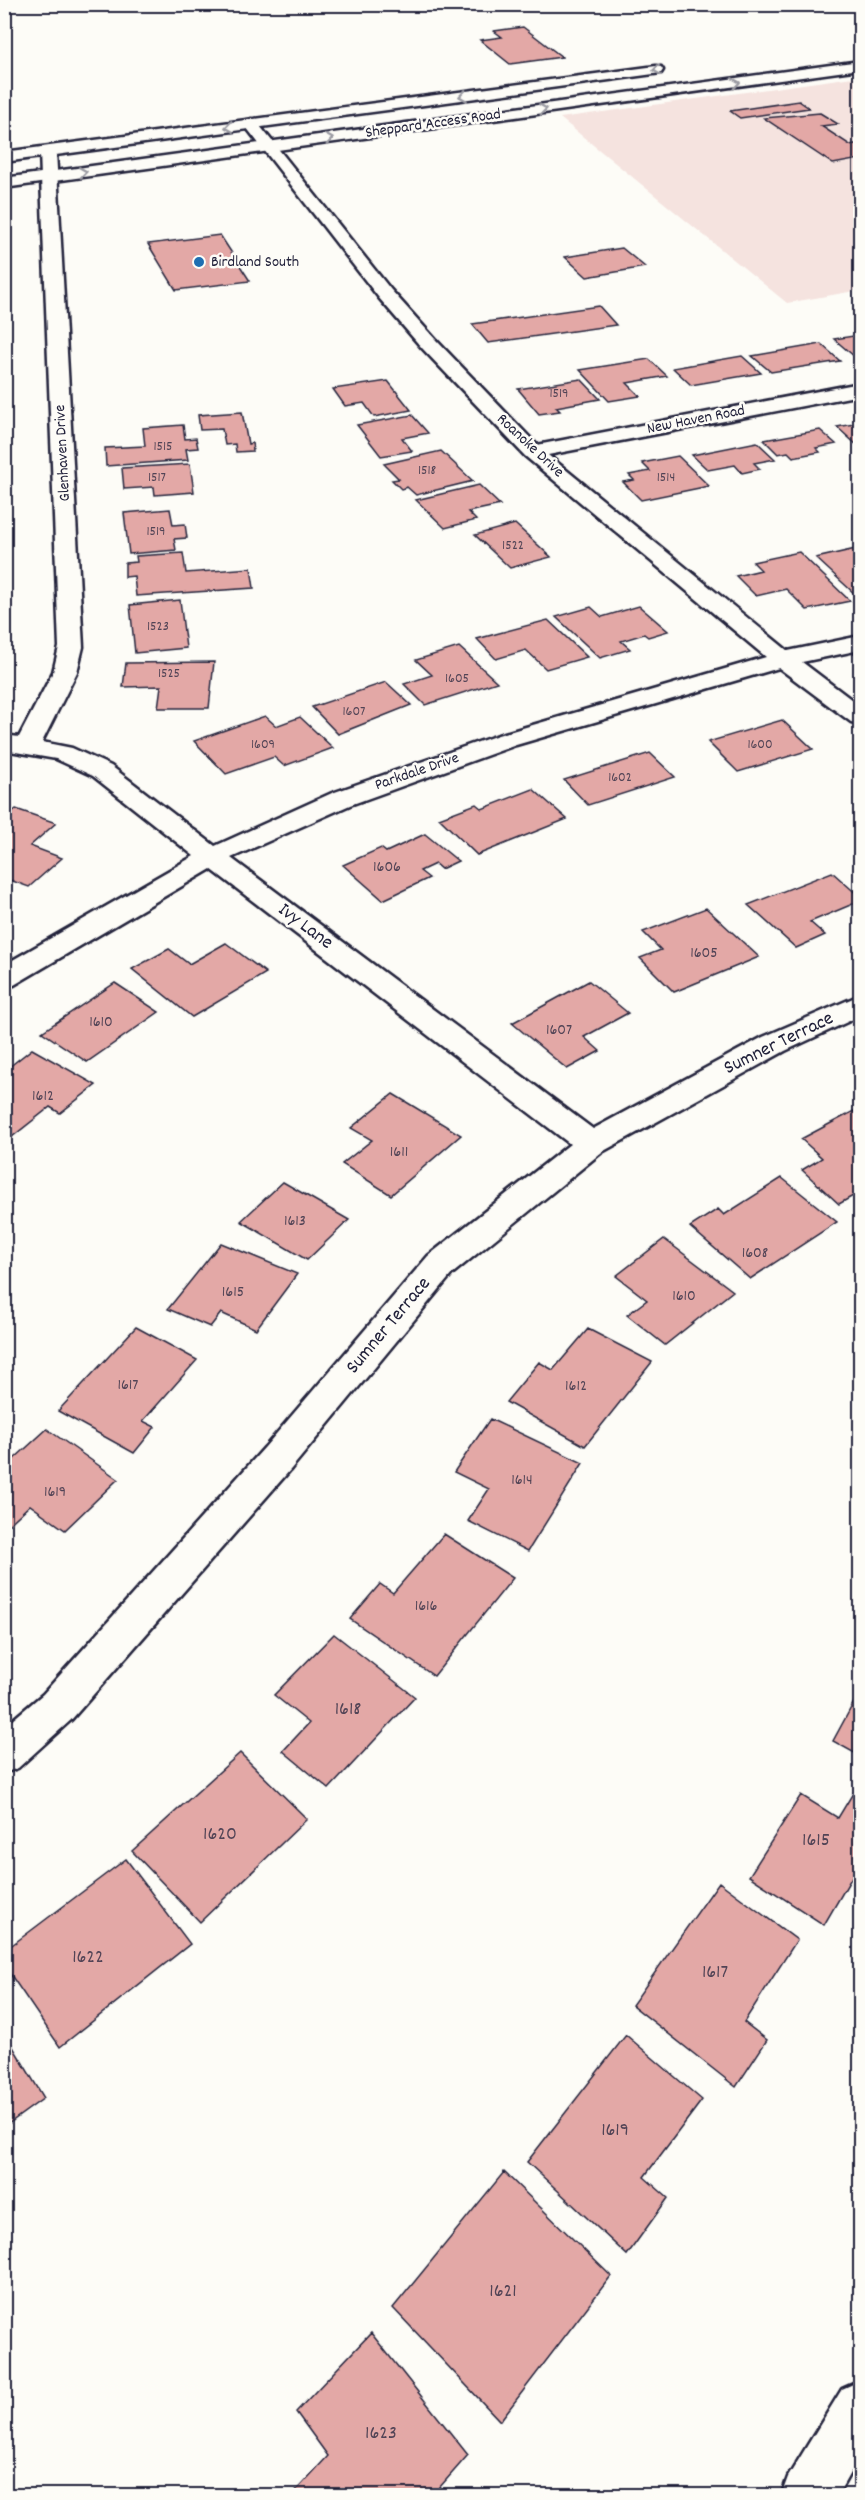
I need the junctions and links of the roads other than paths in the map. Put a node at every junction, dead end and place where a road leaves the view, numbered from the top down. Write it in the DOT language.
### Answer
graph roads {
  1 [pos="861,65"];
  2 [pos="666,69"];
  3 [pos="608,77"];
  4 [pos="636,96"];
  5 [pos="251,124"];
  6 [pos="271,146"];
  7 [pos="48,151"];
  8 [pos="4,157"];
  9 [pos="49,177"];
  10 [pos="4,183"];
  11 [pos="861,389"];
  12 [pos="532,452"];
  13 [pos="861,643"];
  14 [pos="783,659"];
  15 [pos="861,717"];
  16 [pos="16,744"];
  17 [pos="212,857"];
  18 [pos="4,978"];
  19 [pos="861,1005"];
  20 [pos="591,1144"];
  21 [pos="4,1754"];
  22 [pos="861,2407"];
  23 [pos="807,2496"];
  4 -- 1 [label="street, Sheppard Access Road, one-way"];
  2 -- 3 [label="street, Sheppard Access Road, one-way"];
  3 -- 4 [label="street"];
  3 -- 5 [label="street, Sheppard Access Road, one-way"];
  6 -- 4 [label="street, Sheppard Access Road, one-way"];
  5 -- 6 [label="street, Roanoke Drive"];
  5 -- 7 [label="street, Sheppard Access Road, one-way"];
  9 -- 6 [label="street, Sheppard Access Road, one-way"];
  6 -- 12 [label="street, Roanoke Drive"];
  7 -- 8 [label="street, Sheppard Access Road"];
  7 -- 9 [label="street, Glenhaven Drive"];
  9 -- 10 [label="street, Sheppard Access Road"];
  9 -- 16 [label="street, Glenhaven Drive"];
  11 -- 12 [label="street, New Haven Road"];
  12 -- 14 [label="street, Roanoke Drive"];
  13 -- 14 [label="street, Parkdale Drive"];
  14 -- 15 [label="street, Roanoke Drive"];
  14 -- 17 [label="street, Parkdale Drive"];
  16 -- 17 [label="street, Ivy Lane"];
  17 -- 18 [label="street, Parkdale Drive"];
  17 -- 20 [label="street, Ivy Lane"];
  19 -- 20 [label="street, Sumner Terrace"];
  20 -- 21 [label="street, Sumner Terrace"];
  22 -- 23 [label="street"];
}
